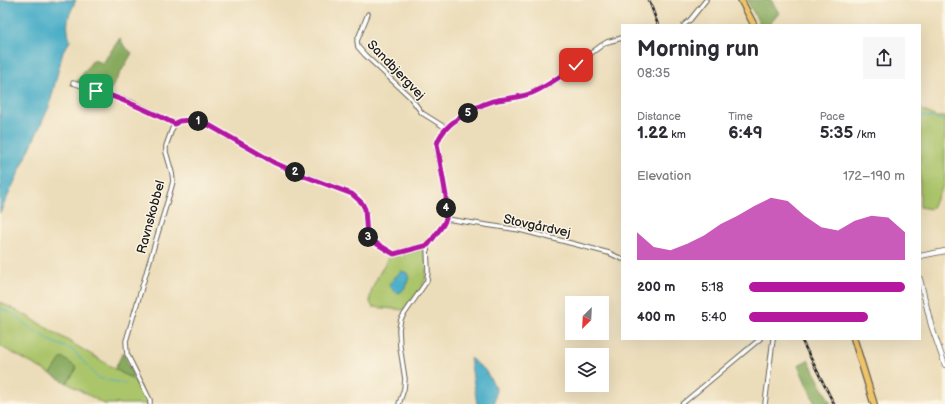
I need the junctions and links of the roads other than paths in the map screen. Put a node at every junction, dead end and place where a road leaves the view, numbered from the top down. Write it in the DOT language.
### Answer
graph roads {
  1 [pos="706,0"];
  2 [pos="741,0"];
  3 [pos="368,14"];
  4 [pos="685,24"];
  5 [pos="753,24"];
  6 [pos="621,38"];
  7 [pos="73,83"];
  8 [pos="175,124"];
  9 [pos="446,128"];
  10 [pos="446,219"];
  11 [pos="428,245"];
  12 [pos="944,252"];
  13 [pos="921,256"];
  14 [pos="621,259"];
  15 [pos="921,283"];
  16 [pos="758,340"];
  17 [pos="773,340"];
  18 [pos="854,340"];
  19 [pos="945,365"];
  20 [pos="150,404"];
  21 [pos="399,404"];
  22 [pos="682,404"];
  23 [pos="766,404"];
  24 [pos="874,404"];
  1 -- 4 [label="street"];
  2 -- 5 [label="main road"];
  3 -- 9 [label="street, Sandbjergvej"];
  6 -- 9 [label="street"];
  7 -- 8 [label="street"];
  8 -- 11 [label="street"];
  8 -- 20 [label="street, Ravnskobbel"];
  9 -- 10 [label="street"];
  10 -- 11 [label="street"];
  10 -- 14 [label="street, Stovgårdvej"];
  11 -- 21 [label="street"];
  12 -- 13 [label="street"];
  15 -- 19 [label="street"];
  16 -- 22 [label="street"];
  17 -- 23 [label="street"];
  18 -- 24 [label="main road"];
}
